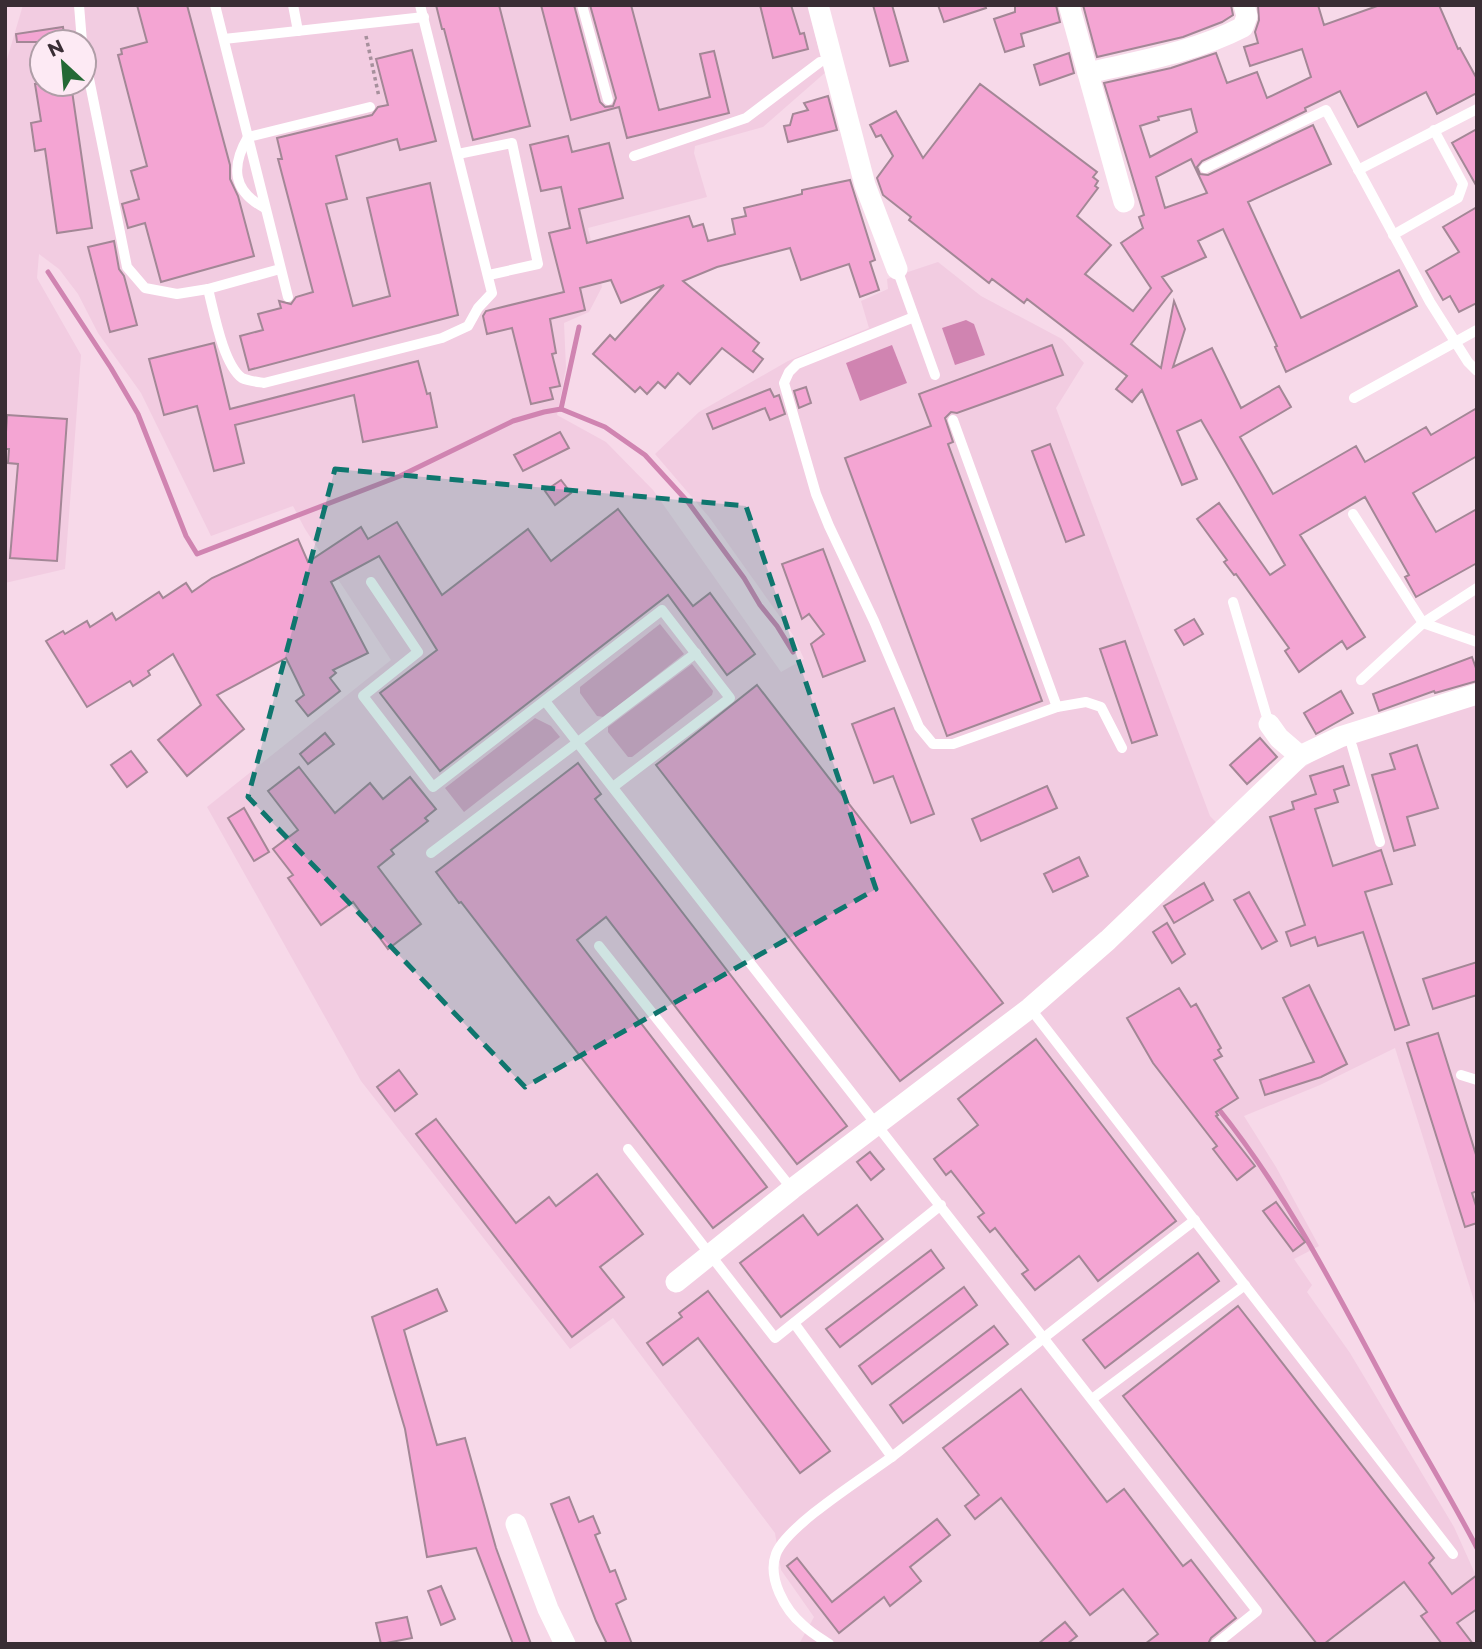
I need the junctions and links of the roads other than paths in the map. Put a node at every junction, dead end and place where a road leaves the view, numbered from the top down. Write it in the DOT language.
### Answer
graph roads {
  1 [pos="79,5"];
  2 [pos="215,5"];
  3 [pos="293,5"];
  4 [pos="420,5"];
  5 [pos="582,5"];
  6 [pos="818,5"];
  7 [pos="1069,5"];
  8 [pos="1244,5"];
  9 [pos="424,17"];
  10 [pos="81,28"];
  11 [pos="298,31"];
  12 [pos="224,39"];
  13 [pos="826,59"];
  14 [pos="1088,73"];
  15 [pos="93,98"];
  16 [pos="608,100"];
  17 [pos="370,107"];
  18 [pos="1477,109"];
  19 [pos="1434,130"];
  20 [pos="248,137"];
  21 [pos="458,154"];
  22 [pos="634,156"];
  23 [pos="1205,168"];
  24 [pos="1358,170"];
  25 [pos="1124,202"];
  26 [pos="265,208"];
  27 [pos="1393,234"];
  28 [pos="280,269"];
  29 [pos="897,269"];
  30 [pos="489,275"];
  31 [pos="208,289"];
  32 [pos="288,297"];
  33 [pos="914,317"];
  34 [pos="1477,330"];
  35 [pos="1455,342"];
  36 [pos="1477,371"];
  37 [pos="935,374"];
  38 [pos="1354,398"];
  39 [pos="953,419"];
  40 [pos="1353,514"];
  41 [pos="371,582"];
  42 [pos="1477,587"];
  43 [pos="1233,602"];
  44 [pos="1423,623"];
  45 [pos="1477,642"];
  46 [pos="696,653"];
  47 [pos="1361,680"];
  48 [pos="1477,694"];
  49 [pos="545,701"];
  50 [pos="1057,706"];
  51 [pos="1269,724"];
  52 [pos="1351,740"];
  53 [pos="578,743"];
  54 [pos="1122,748"];
  55 [pos="1300,756"];
  56 [pos="613,787"];
  57 [pos="1380,842"];
  58 [pos="431,853"];
  59 [pos="599,946"];
  60 [pos="1030,1008"];
  61 [pos="1461,1075"];
  62 [pos="1477,1080"];
  63 [pos="878,1124"];
  64 [pos="628,1149"];
  65 [pos="792,1189"];
  66 [pos="941,1205"];
  67 [pos="1195,1220"];
  68 [pos="710,1255"];
  69 [pos="676,1282"];
  70 [pos="1245,1284"];
  71 [pos="794,1323"];
  72 [pos="1043,1336"];
  73 [pos="1092,1399"];
  74 [pos="892,1457"];
  75 [pos="516,1524"];
  76 [pos="1454,1554"];
  77 [pos="565,1644"];
  78 [pos="829,1644"];
  79 [pos="1216,1644"];
  1 -- 10 [label="lane"];
  2 -- 12 [label="lane"];
  3 -- 11 [label="lane"];
  4 -- 9 [label="lane"];
  5 -- 16 [label="lane"];
  6 -- 13 [label="street"];
  7 -- 14 [label="street"];
  8 -- 14 [label="street"];
  9 -- 11 [label="lane"];
  9 -- 21 [label="lane"];
  11 -- 12 [label="lane"];
  12 -- 20 [label="lane"];
  13 -- 22 [label="lane"];
  13 -- 29 [label="street"];
  14 -- 25 [label="street"];
  15 -- 31 [label="lane"];
  17 -- 20 [label="lane"];
  18 -- 19 [label="lane"];
  19 -- 24 [label="lane"];
  19 -- 27 [label="lane"];
  20 -- 26 [label="lane"];
  20 -- 26 [label="lane"];
  21 -- 30 [label="lane"];
  21 -- 30 [label="lane"];
  23 -- 24 [label="lane"];
  24 -- 27 [label="lane"];
  26 -- 28 [label="lane"];
  27 -- 35 [label="lane"];
  28 -- 31 [label="lane"];
  28 -- 32 [label="lane"];
  29 -- 33 [label="lane"];
  30 -- 31 [label="lane"];
  33 -- 37 [label="lane"];
  33 -- 50 [label="lane"];
  34 -- 35 [label="lane"];
  35 -- 36 [label="lane"];
  35 -- 38 [label="lane"];
  39 -- 50 [label="lane"];
  40 -- 44 [label="lane"];
  41 -- 49 [label="lane"];
  42 -- 44 [label="lane"];
  43 -- 51 [label="lane"];
  44 -- 45 [label="lane"];
  44 -- 47 [label="lane"];
  46 -- 49 [label="lane"];
  46 -- 53 [label="lane"];
  46 -- 56 [label="lane"];
  48 -- 52 [label="street"];
  49 -- 53 [label="lane"];
  50 -- 54 [label="lane"];
  51 -- 55 [label="street"];
  52 -- 55 [label="street"];
  52 -- 57 [label="lane"];
  53 -- 56 [label="lane"];
  53 -- 58 [label="lane"];
  55 -- 60 [label="street"];
  56 -- 63 [label="lane"];
  59 -- 65 [label="lane"];
  60 -- 63 [label="street"];
  60 -- 67 [label="lane"];
  61 -- 62 [label="lane"];
  63 -- 65 [label="street"];
  63 -- 66 [label="lane"];
  64 -- 68 [label="lane"];
  65 -- 68 [label="street"];
  66 -- 71 [label="lane"];
  66 -- 72 [label="lane"];
  67 -- 70 [label="lane"];
  67 -- 72 [label="lane"];
  68 -- 69 [label="street"];
  68 -- 71 [label="lane"];
  70 -- 73 [label="lane"];
  70 -- 76 [label="lane"];
  71 -- 74 [label="lane"];
  72 -- 73 [label="lane"];
  72 -- 74 [label="lane"];
  73 -- 79 [label="lane"];
  74 -- 78 [label="lane"];
  75 -- 77 [label="street"];
}
